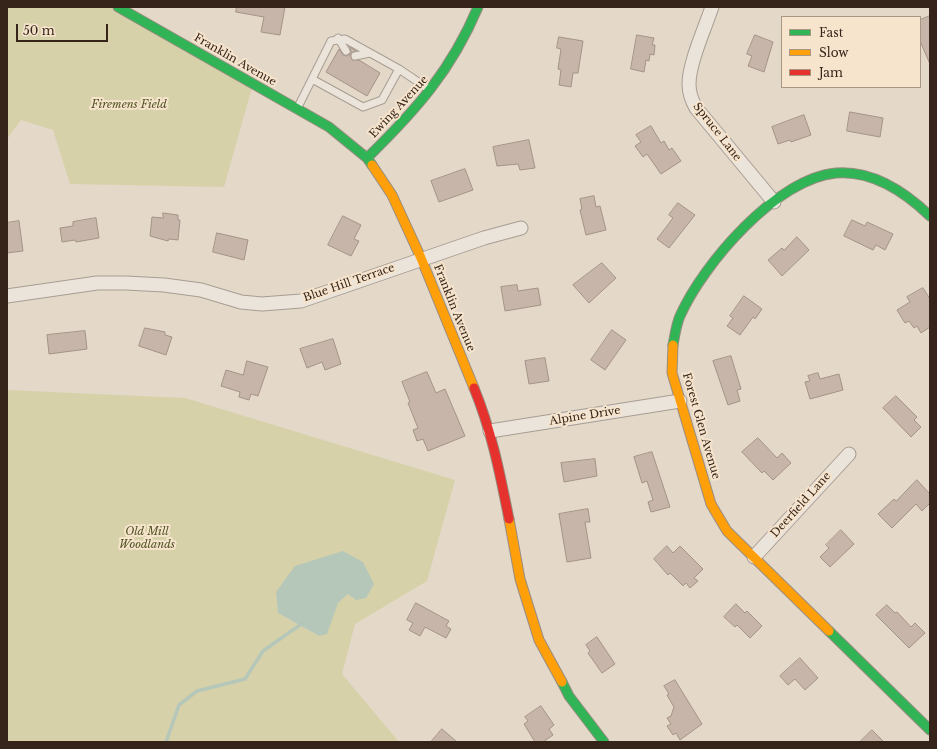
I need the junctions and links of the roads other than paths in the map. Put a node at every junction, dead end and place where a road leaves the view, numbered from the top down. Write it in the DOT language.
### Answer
graph roads {
  1 [pos="118,7"];
  2 [pos="478,7"];
  3 [pos="712,7"];
  4 [pos="338,38"];
  5 [pos="346,50"];
  6 [pos="370,53"];
  7 [pos="355,56"];
  8 [pos="399,69"];
  9 [pos="312,79"];
  10 [pos="431,91"];
  11 [pos="297,109"];
  12 [pos="367,158"];
  13 [pos="774,202"];
  14 [pos="930,216"];
  15 [pos="521,228"];
  16 [pos="421,258"];
  17 [pos="7,296"];
  18 [pos="680,401"];
  19 [pos="490,431"];
  20 [pos="849,454"];
  21 [pos="754,557"];
  22 [pos="930,730"];
  23 [pos="604,742"];
  1 -- 11 [label="main road, Franklin Avenue"];
  2 -- 10 [label="main road, Ewing Avenue"];
  3 -- 13 [label="street, Spruce Lane"];
  4 -- 5 [label="lane"];
  4 -- 6 [label="lane"];
  4 -- 9 [label="lane"];
  6 -- 7 [label="lane"];
  6 -- 8 [label="lane"];
  8 -- 9 [label="lane"];
  8 -- 10 [label="lane"];
  9 -- 11 [label="lane"];
  10 -- 12 [label="main road, Ewing Avenue"];
  11 -- 12 [label="main road, Franklin Avenue"];
  12 -- 16 [label="main road, Franklin Avenue"];
  13 -- 14 [label="main road, Forest Glen Avenue"];
  13 -- 18 [label="main road, Forest Glen Avenue"];
  15 -- 16 [label="street, Blue Hill Terrace"];
  16 -- 17 [label="street, Blue Hill Terrace"];
  16 -- 19 [label="main road, Franklin Avenue"];
  18 -- 19 [label="street, Alpine Drive"];
  18 -- 21 [label="main road, Forest Glen Avenue"];
  19 -- 23 [label="main road, Franklin Avenue"];
  20 -- 21 [label="street, Deerfield Lane"];
  21 -- 22 [label="main road, Forest Glen Avenue"];
}
